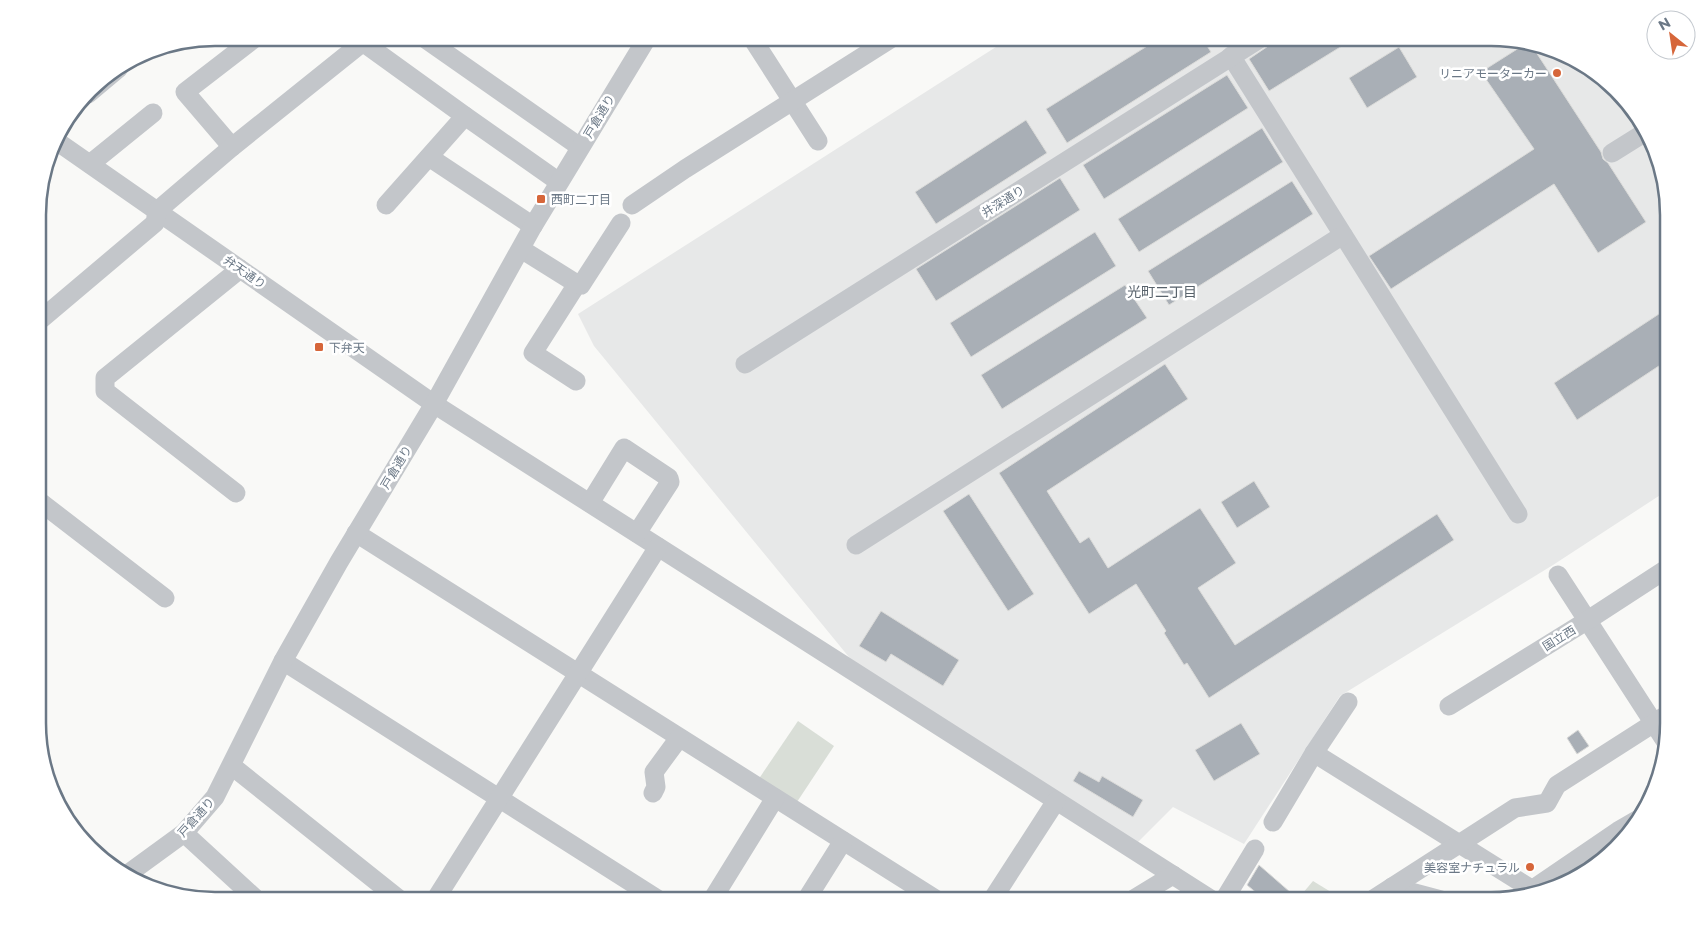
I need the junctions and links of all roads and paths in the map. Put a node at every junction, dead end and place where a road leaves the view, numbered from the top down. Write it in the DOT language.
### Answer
graph roads {
  1 [pos="245,46"];
  2 [pos="353,46"];
  3 [pos="368,46"];
  4 [pos="436,46"];
  5 [pos="641,46"];
  6 [pos="757,46"];
  7 [pos="879,46"];
  8 [pos="1248,46"];
  9 [pos="1231,56"];
  10 [pos="792,101"];
  11 [pos="153,113"];
  12 [pos="465,116"];
  13 [pos="1639,136"];
  14 [pos="818,141"];
  15 [pos="62,145"];
  16 [pos="580,146"];
  17 [pos="232,147"];
  18 [pos="1612,153"];
  19 [pos="429,157"];
  20 [pos="90,164"];
  21 [pos="559,182"];
  22 [pos="386,205"];
  23 [pos="632,205"];
  24 [pos="157,211"];
  25 [pos="621,223"];
  26 [pos="533,226"];
  27 [pos="1343,235"];
  28 [pos="521,249"];
  29 [pos="240,269"];
  30 [pos="577,284"];
  31 [pos="47,314"];
  32 [pos="745,364"];
  33 [pos="576,381"];
  34 [pos="434,404"];
  35 [pos="236,493"];
  36 [pos="590,503"];
  37 [pos="46,507"];
  38 [pos="1518,514"];
  39 [pos="356,533"];
  40 [pos="637,533"];
  41 [pos="856,546"];
  42 [pos="658,547"];
  43 [pos="1660,573"];
  44 [pos="1558,575"];
  45 [pos="165,598"];
  46 [pos="1588,620"];
  47 [pos="283,662"];
  48 [pos="578,674"];
  49 [pos="1348,702"];
  50 [pos="1449,706"];
  51 [pos="1660,717"];
  52 [pos="1660,719"];
  53 [pos="679,738"];
  54 [pos="1314,753"];
  55 [pos="232,766"];
  56 [pos="653,793"];
  57 [pos="775,798"];
  58 [pos="499,799"];
  59 [pos="1056,801"];
  60 [pos="1273,822"];
  61 [pos="1622,829"];
  62 [pos="184,833"];
  63 [pos="843,841"];
  64 [pos="1460,843"];
  65 [pos="1254,849"];
  66 [pos="133,870"];
  67 [pos="1173,876"];
  68 [pos="1540,884"];
  69 [pos="1528,888"];
  70 [pos="923,891"];
  71 [pos="998,891"];
  72 [pos="1147,891"];
  73 [pos="1198,891"];
  74 [pos="1229,891"];
  75 [pos="1387,891"];
  76 [pos="248,892"];
  77 [pos="390,892"];
  78 [pos="440,892"];
  79 [pos="646,892"];
  80 [pos="717,892"];
  81 [pos="811,892"];
  1 -- 17 [label="street"];
  2 -- 17 [label="street"];
  3 -- 12 [label="street"];
  4 -- 16 [label="street"];
  5 -- 16 [label="street, 戸倉通り"];
  6 -- 10 [label="street"];
  7 -- 10 [label="street"];
  8 -- 9 [label="street, 井深通り"];
  9 -- 27 [label="street"];
  9 -- 32 [label="street, 井深通り"];
  10 -- 14 [label="street"];
  10 -- 23 [label="street"];
  11 -- 20 [label="street"];
  12 -- 19 [label="street"];
  12 -- 21 [label="street"];
  13 -- 18 [label="street"];
  15 -- 20 [label="street, 弁天通り"];
  16 -- 21 [label="street, 戸倉通り"];
  17 -- 24 [label="street"];
  19 -- 22 [label="street"];
  19 -- 26 [label="street"];
  20 -- 24 [label="street, 弁天通り"];
  21 -- 26 [label="street, 戸倉通り"];
  24 -- 29 [label="street, 弁天通り"];
  24 -- 31 [label="street"];
  25 -- 30 [label="street"];
  26 -- 28 [label="street, 戸倉通り"];
  27 -- 38 [label="street"];
  27 -- 41 [label="street"];
  28 -- 30 [label="street"];
  28 -- 34 [label="street, 戸倉通り"];
  29 -- 34 [label="street, 弁天通り"];
  29 -- 35 [label="street"];
  30 -- 33 [label="street"];
  34 -- 36 [label="street, 弁天通り"];
  34 -- 39 [label="street, 戸倉通り"];
  36 -- 40 [label="street, 弁天通り"];
  36 -- 40 [label="street"];
  37 -- 45 [label="street"];
  39 -- 47 [label="street, 戸倉通り"];
  39 -- 48 [label="street"];
  40 -- 42 [label="street, 弁天通り"];
  42 -- 48 [label="street"];
  42 -- 59 [label="street, 弁天通り"];
  43 -- 46 [label="street, 国立西"];
  44 -- 46 [label="street"];
  46 -- 50 [label="street, 国立西"];
  46 -- 51 [label="street"];
  47 -- 55 [label="street, 戸倉通り"];
  47 -- 58 [label="street"];
  48 -- 53 [label="street"];
  48 -- 58 [label="street"];
  49 -- 54 [label="street"];
  52 -- 64 [label="street"];
  53 -- 56 [label="street"];
  53 -- 57 [label="street"];
  54 -- 60 [label="street"];
  54 -- 64 [label="street"];
  55 -- 62 [label="street, 戸倉通り"];
  55 -- 77 [label="street"];
  57 -- 63 [label="street"];
  57 -- 80 [label="street"];
  58 -- 78 [label="street"];
  58 -- 79 [label="street"];
  59 -- 67 [label="street, 弁天通り"];
  59 -- 71 [label="street"];
  61 -- 68 [label="street"];
  62 -- 66 [label="street, 戸倉通り"];
  62 -- 76 [label="street"];
  63 -- 70 [label="street"];
  63 -- 81 [label="street"];
  64 -- 69 [label="street"];
  64 -- 75 [label="street"];
  65 -- 74 [label="street"];
  67 -- 72 [label="street"];
  67 -- 73 [label="street, 弁天通り"];
}
